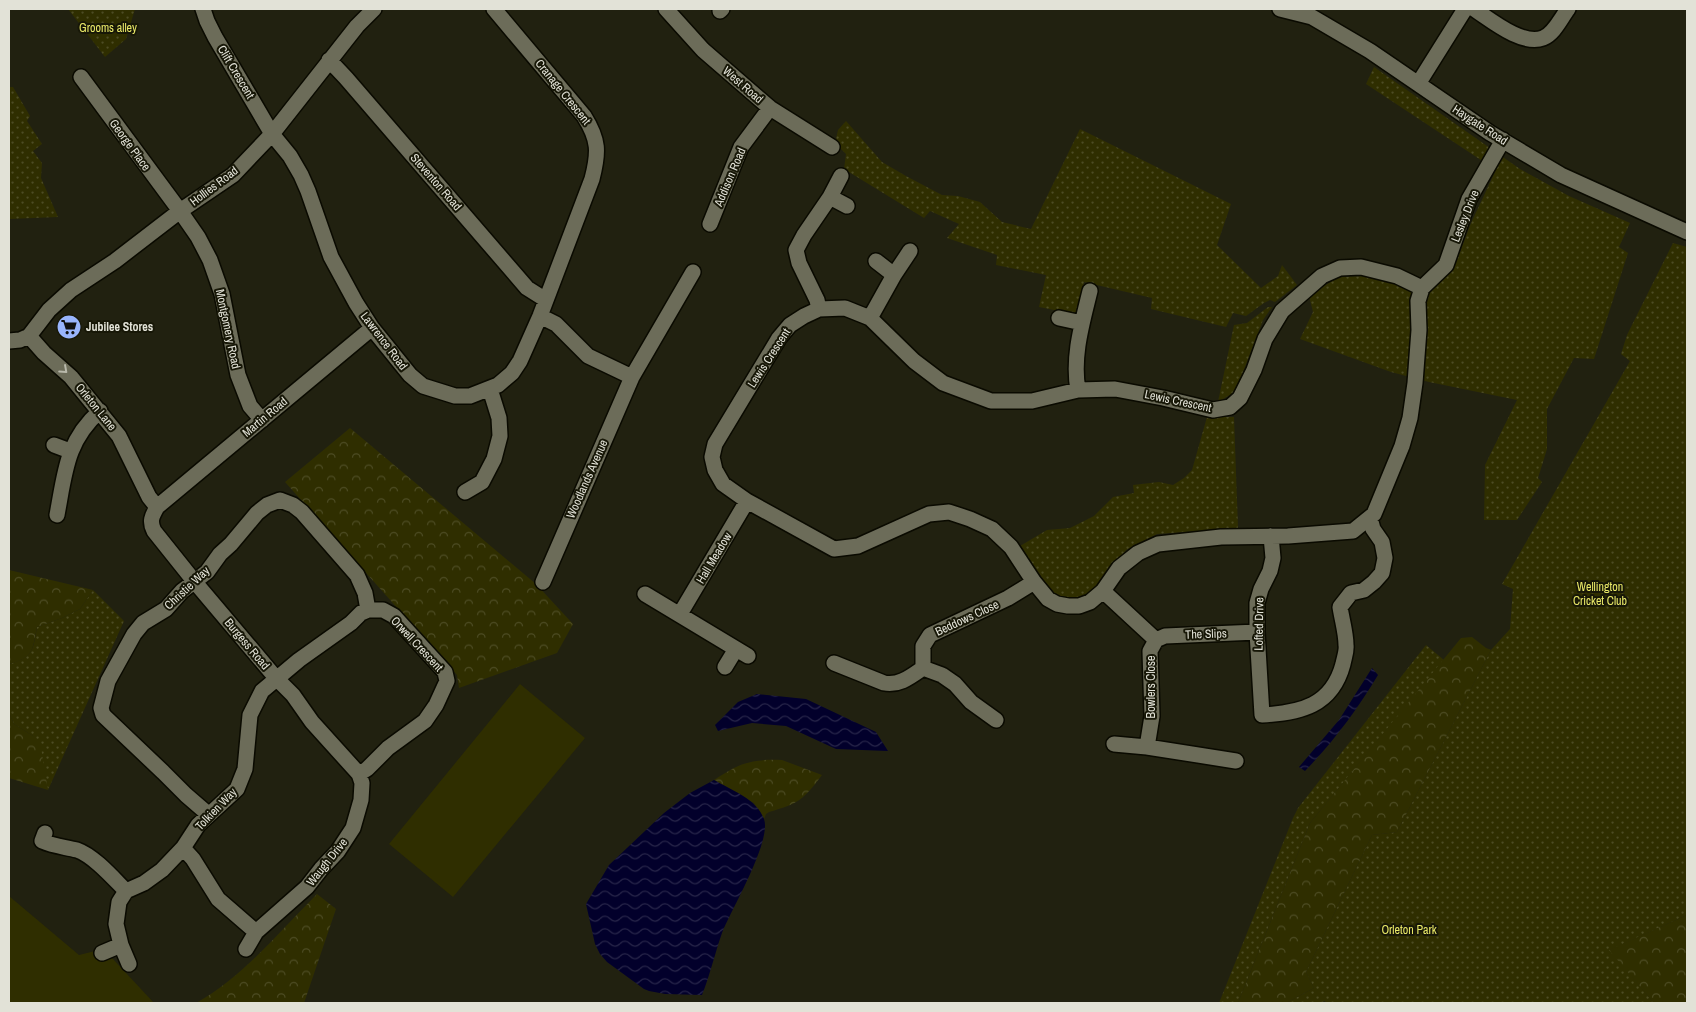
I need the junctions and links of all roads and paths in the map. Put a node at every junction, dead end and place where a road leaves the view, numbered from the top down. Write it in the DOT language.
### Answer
graph roads {
  1 [pos="203,9"];
  2 [pos="374,9"];
  3 [pos="494,9"];
  4 [pos="666,9"];
  5 [pos="1280,9"];
  6 [pos="1466,9"];
  7 [pos="1474,9"];
  8 [pos="1568,9"];
  9 [pos="329,60"];
  10 [pos="81,77"];
  11 [pos="1418,84"];
  12 [pos="770,108"];
  13 [pos="272,134"];
  14 [pos="1503,140"];
  15 [pos="832,146"];
  16 [pos="841,176"];
  17 [pos="830,197"];
  18 [pos="847,206"];
  19 [pos="180,211"];
  20 [pos="710,224"];
  21 [pos="1687,232"];
  22 [pos="910,250"];
  23 [pos="876,261"];
  24 [pos="692,272"];
  25 [pos="894,275"];
  26 [pos="1422,288"];
  27 [pos="1090,291"];
  28 [pos="546,300"];
  29 [pos="819,309"];
  30 [pos="540,316"];
  31 [pos="870,318"];
  32 [pos="1059,318"];
  33 [pos="1082,323"];
  34 [pos="372,328"];
  35 [pos="29,336"];
  36 [pos="10,341"];
  37 [pos="632,377"];
  38 [pos="490,389"];
  39 [pos="1078,390"];
  40 [pos="100,411"];
  41 [pos="262,420"];
  42 [pos="54,444"];
  43 [pos="70,451"];
  44 [pos="465,492"];
  45 [pos="748,501"];
  46 [pos="157,507"];
  47 [pos="57,515"];
  48 [pos="1370,518"];
  49 [pos="1271,536"];
  50 [pos="194,581"];
  51 [pos="542,582"];
  52 [pos="1034,582"];
  53 [pos="1103,591"];
  54 [pos="645,594"];
  55 [pos="368,610"];
  56 [pos="680,614"];
  57 [pos="1257,632"];
  58 [pos="1156,640"];
  59 [pos="834,663"];
  60 [pos="725,667"];
  61 [pos="923,668"];
  62 [pos="276,678"];
  63 [pos="996,720"];
  64 [pos="1114,744"];
  65 [pos="1147,747"];
  66 [pos="1236,761"];
  67 [pos="359,774"];
  68 [pos="208,814"];
  69 [pos="45,833"];
  70 [pos="183,848"];
  71 [pos="126,890"];
  72 [pos="256,932"];
  73 [pos="121,946"];
  74 [pos="246,949"];
  75 [pos="102,953"];
  76 [pos="129,964"];
  1 -- 13 [label="street, Clift Crescent"];
  2 -- 9 [label="street, Hollies Road"];
  3 -- 28 [label="street, Cranage Crescent"];
  4 -- 12 [label="street, West Road"];
  5 -- 11 [label="street, Haygate Road"];
  6 -- 11 [label="street"];
  7 -- 8 [label="street"];
  9 -- 13 [label="street, Hollies Road"];
  9 -- 28 [label="street, Steventon Road"];
  10 -- 19 [label="street, George Place"];
  11 -- 14 [label="street, Haygate Road"];
  12 -- 15 [label="street, West Road"];
  12 -- 20 [label="street, Addison Road"];
  13 -- 19 [label="street, Hollies Road"];
  13 -- 34 [label="street, Lawrence Road"];
  14 -- 21 [label="street, Haygate Road"];
  14 -- 26 [label="street, Lesley Drive"];
  16 -- 17 [label="street"];
  17 -- 18 [label="street"];
  17 -- 29 [label="street"];
  19 -- 35 [label="street, Hollies Road"];
  19 -- 41 [label="street, Montgomery Road"];
  22 -- 25 [label="street"];
  23 -- 25 [label="street"];
  24 -- 37 [label="street, Woodlands Avenue"];
  25 -- 31 [label="street"];
  26 -- 39 [label="street, Lewis Crescent"];
  26 -- 48 [label="street"];
  27 -- 33 [label="street"];
  28 -- 30 [label="street, Lawrence Road"];
  29 -- 31 [label="street, Lewis Crescent"];
  29 -- 45 [label="street, Lewis Crescent"];
  30 -- 37 [label="street"];
  30 -- 38 [label="street, Lawrence Road"];
  31 -- 39 [label="street, Lewis Crescent"];
  32 -- 33 [label="street"];
  33 -- 39 [label="street"];
  34 -- 38 [label="street, Lawrence Road"];
  34 -- 41 [label="street, Martin Road"];
  35 -- 36 [label="street"];
  35 -- 40 [label="street, Orleton Lane, one-way"];
  37 -- 51 [label="street, Woodlands Avenue"];
  38 -- 44 [label="street"];
  40 -- 43 [label="street"];
  40 -- 46 [label="street, Orleton Lane"];
  41 -- 46 [label="street, Martin Road"];
  42 -- 43 [label="street"];
  43 -- 47 [label="street"];
  45 -- 52 [label="street, Lewis Crescent"];
  45 -- 56 [label="street, Hall Meadow"];
  46 -- 50 [label="street, Burgess Road"];
  48 -- 49 [label="street, Lewis Crescent"];
  48 -- 57 [label="street, Lofted Drive"];
  49 -- 53 [label="street, Lewis Crescent"];
  49 -- 57 [label="street, Lofted Drive"];
  50 -- 55 [label="street, Christie Way"];
  50 -- 62 [label="street, Burgess Road"];
  50 -- 68 [label="street, Christie Way"];
  52 -- 53 [label="street, Lewis Crescent"];
  52 -- 61 [label="street, Beddows Close"];
  53 -- 58 [label="street, Bowlers Close"];
  54 -- 56 [label="street"];
  55 -- 62 [label="street"];
  55 -- 67 [label="street, Orwell Crescent"];
  56 -- 60 [label="street"];
  57 -- 58 [label="street, The Slips"];
  58 -- 65 [label="street, Bowlers Close"];
  59 -- 61 [label="street"];
  61 -- 63 [label="street"];
  62 -- 67 [label="street, Burgess Road"];
  62 -- 68 [label="street, Tolkien Way"];
  64 -- 65 [label="street"];
  65 -- 66 [label="street"];
  67 -- 72 [label="street, Waugh Drive"];
  68 -- 70 [label="street, Tolkien Way"];
  69 -- 71 [label="street"];
  70 -- 71 [label="street, Tolkien Way"];
  70 -- 72 [label="street"];
  71 -- 73 [label="street"];
  72 -- 74 [label="street, Waugh Drive"];
  73 -- 75 [label="street"];
  73 -- 76 [label="street"];
}
